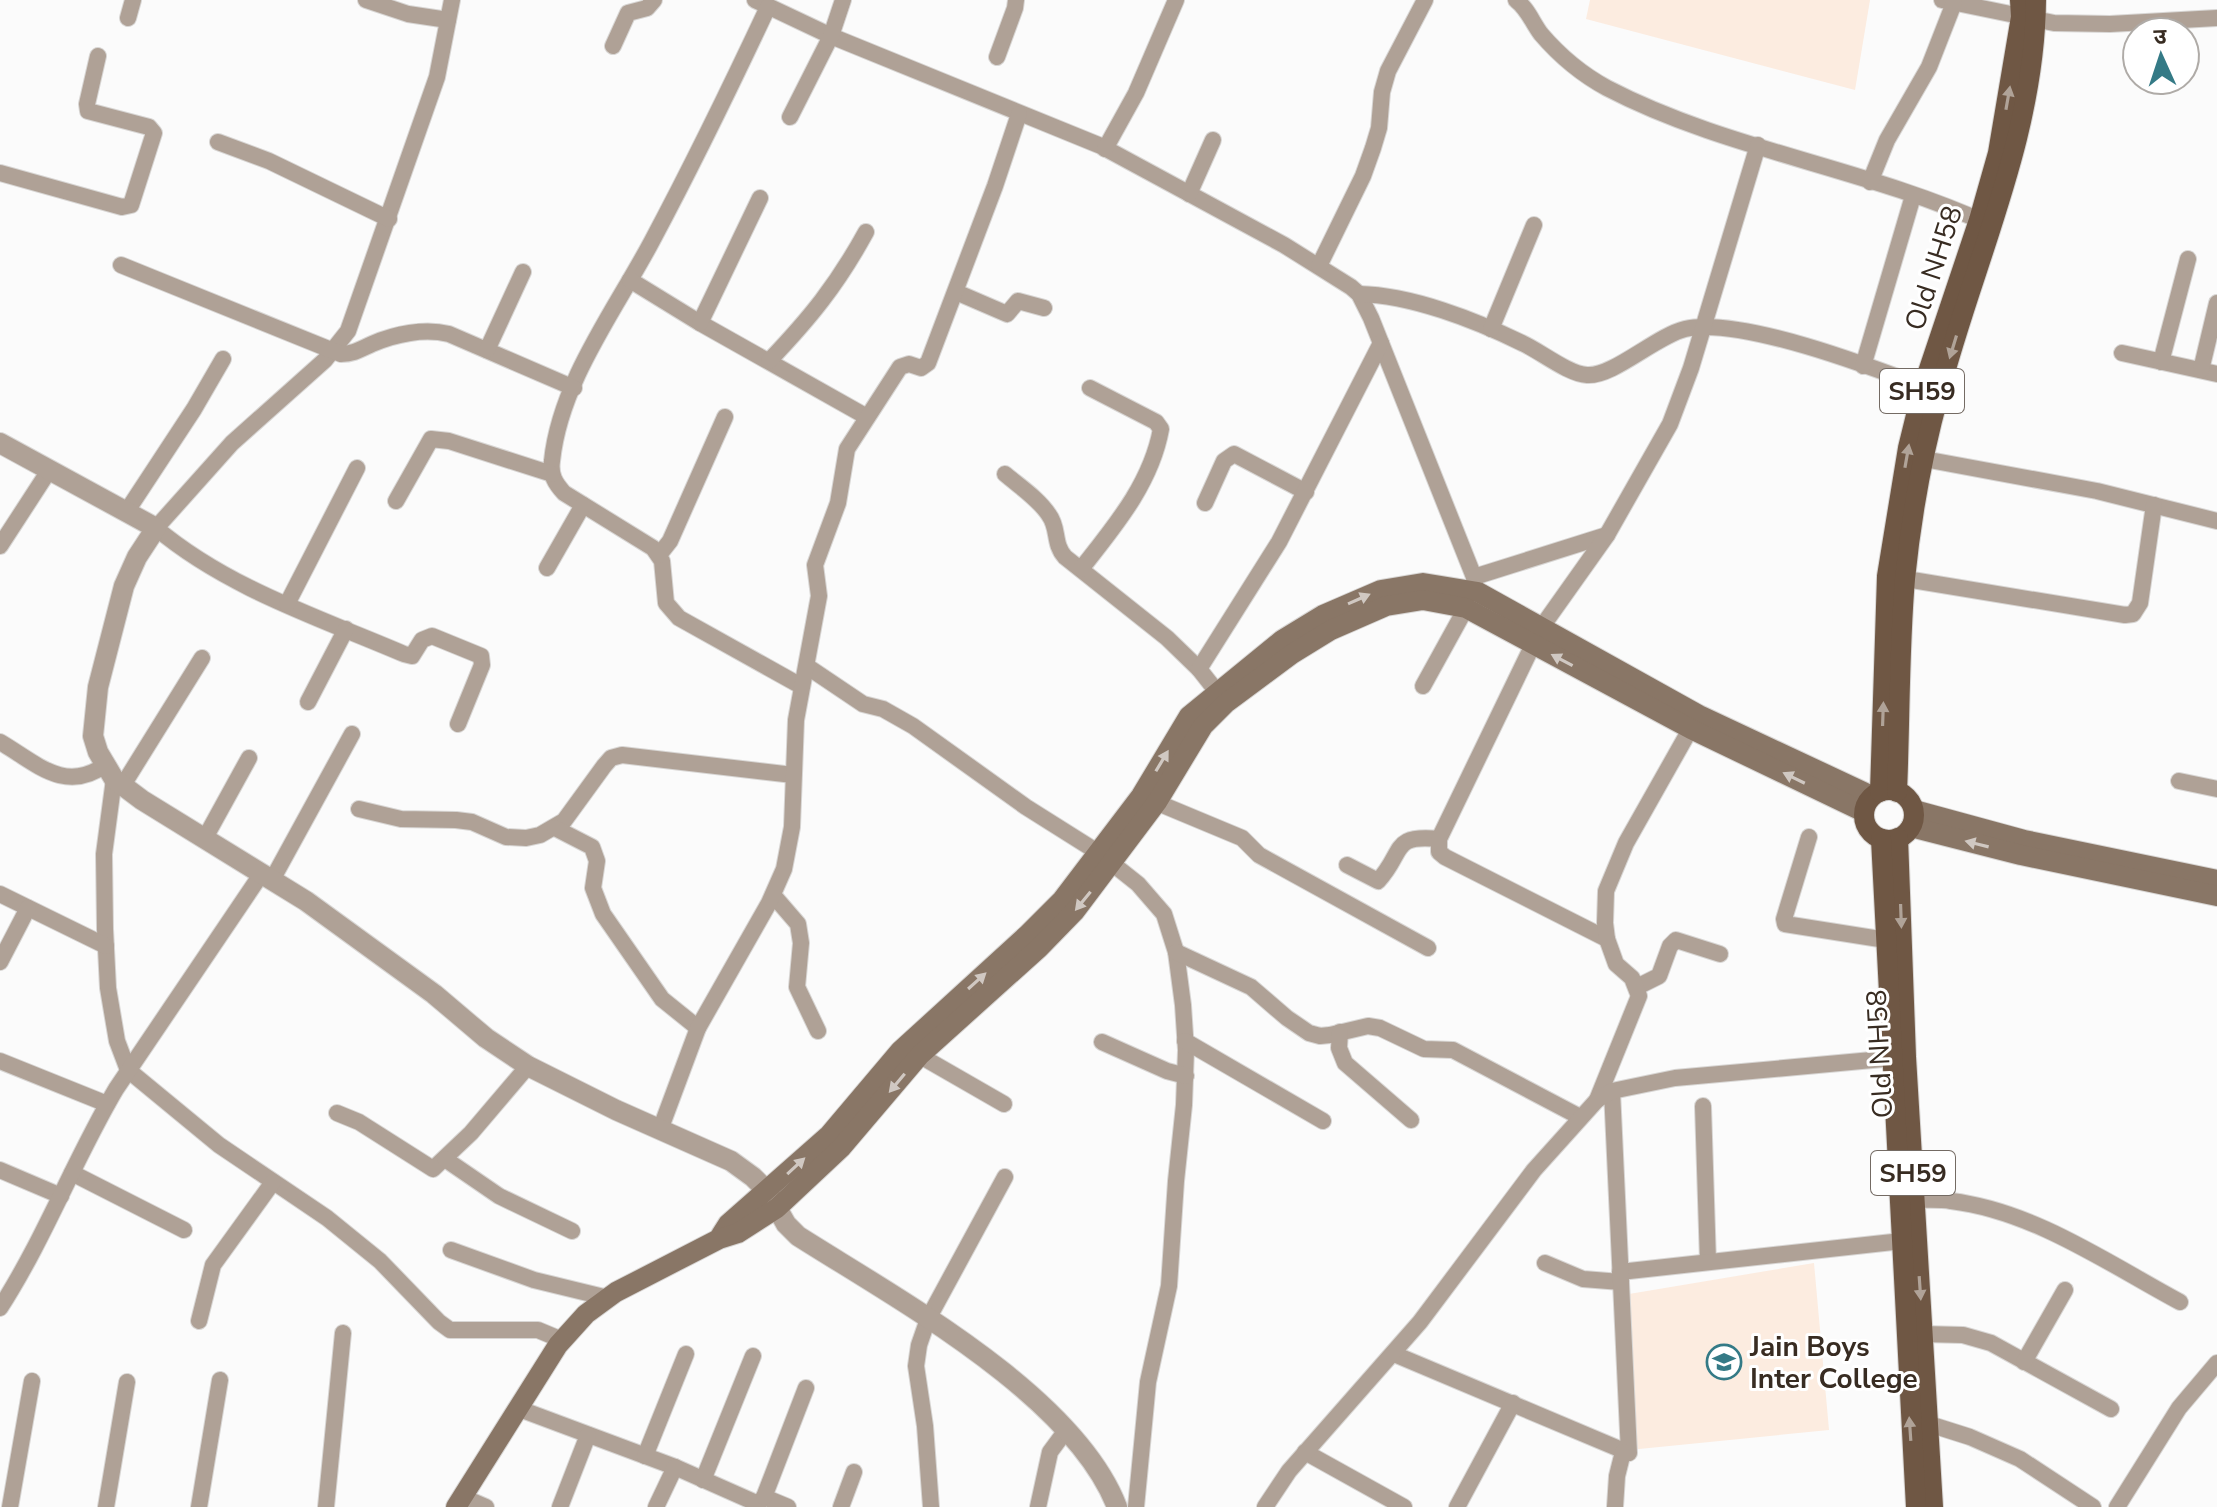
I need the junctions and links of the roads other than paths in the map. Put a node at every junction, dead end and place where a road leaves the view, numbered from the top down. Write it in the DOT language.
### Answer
graph roads {
  1 [pos="133,0"];
  2 [pos="366,0"];
  3 [pos="452,0"];
  4 [pos="654,0"];
  5 [pos="843,0"];
  6 [pos="1016,0"];
  7 [pos="1176,0"];
  8 [pos="1425,0"];
  9 [pos="1516,0"];
  10 [pos="1948,1"];
  11 [pos="761,3"];
  12 [pos="2028,9"];
  13 [pos="128,18"];
  14 [pos="2217,18"];
  15 [pos="448,20"];
  16 [pos="831,36"];
  17 [pos="613,46"];
  18 [pos="98,56"];
  19 [pos="997,57"];
  20 [pos="1019,114"];
  21 [pos="790,117"];
  22 [pos="1213,140"];
  23 [pos="218,142"];
  24 [pos="1758,145"];
  25 [pos="1105,149"];
  26 [pos="0,173"];
  27 [pos="1870,182"];
  28 [pos="1189,194"];
  29 [pos="1913,196"];
  30 [pos="760,198"];
  31 [pos="389,219"];
  32 [pos="1986,223"];
  33 [pos="1534,225"];
  34 [pos="866,232"];
  35 [pos="2188,259"];
  36 [pos="121,265"];
  37 [pos="1319,266"];
  38 [pos="523,272"];
  39 [pos="630,280"];
  40 [pos="956,292"];
  41 [pos="1359,294"];
  42 [pos="2217,303"];
  43 [pos="1044,308"];
  44 [pos="700,323"];
  45 [pos="1704,326"];
  46 [pos="1491,329"];
  47 [pos="1381,343"];
  48 [pos="487,350"];
  49 [pos="333,351"];
  50 [pos="2122,353"];
  51 [pos="223,359"];
  52 [pos="769,361"];
  53 [pos="2161,362"];
  54 [pos="1863,366"];
  55 [pos="2209,372"];
  56 [pos="574,388"];
  57 [pos="1090,388"];
  58 [pos="1931,390"];
  59 [pos="725,417"];
  60 [pos="867,417"];
  61 [pos="0,443"];
  62 [pos="1924,459"];
  63 [pos="357,468"];
  64 [pos="50,469"];
  65 [pos="552,474"];
  66 [pos="1005,474"];
  67 [pos="1306,492"];
  68 [pos="396,501"];
  69 [pos="1205,503"];
  70 [pos="583,505"];
  71 [pos="2154,505"];
  72 [pos="127,511"];
  73 [pos="2217,521"];
  74 [pos="156,528"];
  75 [pos="1607,535"];
  76 [pos="0,546"];
  77 [pos="659,555"];
  78 [pos="547,568"];
  79 [pos="1081,569"];
  80 [pos="1896,577"];
  81 [pos="1474,598"];
  82 [pos="287,604"];
  83 [pos="346,629"];
  84 [pos="1537,636"];
  85 [pos="202,658"];
  86 [pos="808,667"];
  87 [pos="1199,669"];
  88 [pos="801,686"];
  89 [pos="1423,686"];
  90 [pos="1222,698"];
  91 [pos="308,702"];
  92 [pos="1695,722"];
  93 [pos="458,724"];
  94 [pos="352,734"];
  95 [pos="0,742"];
  96 [pos="249,758"];
  97 [pos="793,775"];
  98 [pos="114,777"];
  99 [pos="2179,781"];
  100 [pos="2217,789"];
  101 [pos="1878,798"];
  102 [pos="1149,799"];
  103 [pos="359,809"];
  104 [pos="555,828"];
  105 [pos="1901,829"];
  106 [pos="1809,837"];
  107 [pos="205,838"];
  108 [pos="1439,839"];
  109 [pos="1106,858"];
  110 [pos="1347,865"];
  111 [pos="267,877"];
  112 [pos="2217,880"];
  113 [pos="0,894"];
  114 [pos="773,895"];
  115 [pos="2217,896"];
  116 [pos="28,908"];
  117 [pos="1607,939"];
  118 [pos="1886,940"];
  119 [pos="106,946"];
  120 [pos="1428,948"];
  121 [pos="1176,952"];
  122 [pos="1720,954"];
  123 [pos="0,962"];
  124 [pos="1637,987"];
  125 [pos="698,1028"];
  126 [pos="818,1031"];
  127 [pos="1340,1032"];
  128 [pos="1185,1041"];
  129 [pos="1102,1042"];
  130 [pos="912,1051"];
  131 [pos="1899,1058"];
  132 [pos="0,1061"];
  133 [pos="528,1066"];
  134 [pos="128,1070"];
  135 [pos="1186,1076"];
  136 [pos="1612,1091"];
  137 [pos="1597,1100"];
  138 [pos="107,1104"];
  139 [pos="1004,1104"];
  140 [pos="1703,1106"];
  141 [pos="337,1113"];
  142 [pos="1580,1117"];
  143 [pos="1411,1120"];
  144 [pos="1323,1121"];
  145 [pos="660,1130"];
  146 [pos="445,1159"];
  147 [pos="0,1170"];
  148 [pos="72,1173"];
  149 [pos="1005,1177"];
  150 [pos="273,1182"];
  151 [pos="61,1196"];
  152 [pos="772,1200"];
  153 [pos="1915,1200"];
  154 [pos="184,1230"];
  155 [pos="572,1231"];
  156 [pos="1909,1240"];
  157 [pos="451,1250"];
  158 [pos="1708,1262"];
  159 [pos="1545,1263"];
  160 [pos="1620,1277"];
  161 [pos="6,1286"];
  162 [pos="2065,1290"];
  163 [pos="608,1298"];
  164 [pos="2180,1302"];
  165 [pos="0,1308"];
  166 [pos="928,1319"];
  167 [pos="199,1321"];
  168 [pos="343,1333"];
  169 [pos="1923,1334"];
  170 [pos="562,1340"];
  171 [pos="686,1354"];
  172 [pos="1394,1354"];
  173 [pos="753,1356"];
  174 [pos="2024,1362"];
  175 [pos="2217,1363"];
  176 [pos="220,1380"];
  177 [pos="32,1381"];
  178 [pos="127,1382"];
  179 [pos="806,1388"];
  180 [pos="1513,1403"];
  181 [pos="517,1408"];
  182 [pos="2111,1409"];
  183 [pos="1929,1424"];
  184 [pos="1067,1429"];
  185 [pos="588,1435"];
  186 [pos="1305,1452"];
  187 [pos="1623,1452"];
  188 [pos="645,1456"];
  189 [pos="675,1467"];
  190 [pos="854,1472"];
  191 [pos="703,1480"];
  192 [pos="764,1497"];
  193 [pos="460,1502"];
  194 [pos="742,1502"];
  195 [pos="10,1507"];
  196 [pos="106,1507"];
  197 [pos="199,1507"];
  198 [pos="326,1507"];
  199 [pos="486,1507"];
  200 [pos="560,1507"];
  201 [pos="656,1507"];
  202 [pos="788,1507"];
  203 [pos="841,1507"];
  204 [pos="931,1507"];
  205 [pos="1038,1507"];
  206 [pos="1117,1507"];
  207 [pos="1136,1507"];
  208 [pos="1265,1507"];
  209 [pos="1404,1507"];
  210 [pos="1457,1507"];
  211 [pos="1615,1507"];
  212 [pos="1916,1507"];
  213 [pos="1933,1507"];
  214 [pos="2093,1507"];
  215 [pos="2117,1507"];
  1 -- 13 [label="street"];
  2 -- 15 [label="street"];
  3 -- 15 [label="street"];
  4 -- 17 [label="street"];
  5 -- 16 [label="street"];
  6 -- 19 [label="street"];
  7 -- 25 [label="street"];
  8 -- 37 [label="street"];
  9 -- 24 [label="street"];
  10 -- 12 [label="street"];
  10 -- 27 [label="street"];
  11 -- 16 [label="street"];
  11 -- 39 [label="street"];
  12 -- 14 [label="street"];
  12 -- 32 [label="main road, Old NH58 / SH59"];
  15 -- 31 [label="street"];
  16 -- 20 [label="street"];
  16 -- 21 [label="street"];
  18 -- 26 [label="street"];
  20 -- 25 [label="street"];
  20 -- 40 [label="street"];
  22 -- 28 [label="street"];
  23 -- 31 [label="street"];
  24 -- 27 [label="street"];
  24 -- 45 [label="street"];
  25 -- 28 [label="street"];
  27 -- 29 [label="street"];
  28 -- 37 [label="street"];
  29 -- 32 [label="street"];
  29 -- 54 [label="street"];
  30 -- 44 [label="street"];
  31 -- 49 [label="street"];
  32 -- 58 [label="main road, Old NH58 / SH59"];
  33 -- 46 [label="street"];
  34 -- 52 [label="street"];
  35 -- 53 [label="street"];
  36 -- 49 [label="street"];
  37 -- 41 [label="street"];
  38 -- 48 [label="street"];
  39 -- 44 [label="street"];
  39 -- 56 [label="street"];
  40 -- 43 [label="street"];
  40 -- 60 [label="street"];
  41 -- 46 [label="street"];
  41 -- 47 [label="street"];
  42 -- 55 [label="street"];
  44 -- 52 [label="street"];
  45 -- 46 [label="street"];
  45 -- 54 [label="street"];
  45 -- 75 [label="street"];
  47 -- 67 [label="street"];
  47 -- 81 [label="street"];
  48 -- 49 [label="street"];
  48 -- 56 [label="street"];
  49 -- 74 [label="street"];
  50 -- 53 [label="street"];
  51 -- 72 [label="street"];
  52 -- 60 [label="street"];
  53 -- 55 [label="street"];
  54 -- 58 [label="street"];
  56 -- 65 [label="street"];
  57 -- 79 [label="street"];
  58 -- 62 [label="main road, Old NH58 / SH59"];
  80 -- 58 [label="main road, Old NH58 / SH59, one-way"];
  59 -- 77 [label="street"];
  60 -- 86 [label="street"];
  61 -- 64 [label="street"];
  62 -- 71 [label="street"];
  62 -- 80 [label="main road, Old NH58 / SH59"];
  63 -- 82 [label="street"];
  64 -- 72 [label="street"];
  64 -- 76 [label="street"];
  65 -- 68 [label="street"];
  65 -- 70 [label="street"];
  66 -- 79 [label="street"];
  67 -- 69 [label="street"];
  67 -- 87 [label="street"];
  70 -- 77 [label="street"];
  70 -- 78 [label="street"];
  71 -- 73 [label="street"];
  71 -- 80 [label="street"];
  72 -- 74 [label="street"];
  74 -- 82 [label="street"];
  74 -- 98 [label="street"];
  75 -- 81 [label="street"];
  75 -- 84 [label="street"];
  77 -- 88 [label="street"];
  79 -- 87 [label="street"];
  80 -- 101 [label="main road, Old NH58 / SH59"];
  81 -- 84 [label="main road"];
  81 -- 89 [label="street"];
  81 -- 90 [label="main road"];
  82 -- 83 [label="street"];
  83 -- 91 [label="street"];
  83 -- 93 [label="street"];
  84 -- 92 [label="main road"];
  84 -- 108 [label="street"];
  85 -- 98 [label="street"];
  86 -- 88 [label="street"];
  86 -- 109 [label="street"];
  87 -- 90 [label="street"];
  88 -- 97 [label="street"];
  90 -- 102 [label="main road"];
  92 -- 101 [label="main road"];
  92 -- 117 [label="street"];
  94 -- 111 [label="street"];
  95 -- 98 [label="street"];
  96 -- 107 [label="street"];
  97 -- 104 [label="street"];
  97 -- 114 [label="street"];
  98 -- 107 [label="street"];
  98 -- 119 [label="street"];
  99 -- 100 [label="street"];
  101 -- 105 [label="main road"];
  101 -- 105 [label="main road, Old NH58 / SH59"];
  102 -- 109 [label="main road"];
  102 -- 120 [label="street"];
  103 -- 104 [label="street"];
  104 -- 125 [label="street"];
  105 -- 112 [label="main road"];
  115 -- 105 [label="main road, one-way"];
  105 -- 118 [label="main road, Old NH58 / SH59"];
  105 -- 131 [label="main road, Old NH58 / SH59, one-way"];
  106 -- 118 [label="street"];
  107 -- 111 [label="street"];
  108 -- 110 [label="street"];
  108 -- 117 [label="street"];
  109 -- 121 [label="street"];
  109 -- 130 [label="main road"];
  111 -- 133 [label="street"];
  111 -- 134 [label="street"];
  113 -- 116 [label="street"];
  114 -- 125 [label="street"];
  114 -- 126 [label="street"];
  116 -- 119 [label="street"];
  116 -- 123 [label="street"];
  117 -- 124 [label="street"];
  118 -- 131 [label="main road, Old NH58 / SH59"];
  119 -- 134 [label="street"];
  121 -- 127 [label="street"];
  121 -- 128 [label="street"];
  122 -- 124 [label="street"];
  124 -- 137 [label="street"];
  125 -- 145 [label="street"];
  127 -- 142 [label="street"];
  127 -- 143 [label="street"];
  128 -- 135 [label="street"];
  128 -- 144 [label="street"];
  129 -- 135 [label="street"];
  130 -- 139 [label="street"];
  130 -- 152 [label="main road"];
  131 -- 136 [label="street"];
  131 -- 153 [label="main road, Old NH58 / SH59"];
  131 -- 156 [label="main road, Old NH58 / SH59"];
  132 -- 138 [label="street"];
  133 -- 145 [label="street"];
  133 -- 146 [label="street"];
  134 -- 138 [label="street"];
  134 -- 150 [label="street"];
  135 -- 207 [label="street"];
  136 -- 137 [label="street"];
  136 -- 160 [label="street"];
  137 -- 142 [label="street"];
  138 -- 148 [label="street"];
  140 -- 158 [label="street"];
  141 -- 146 [label="street"];
  142 -- 172 [label="street"];
  145 -- 152 [label="street"];
  146 -- 155 [label="street"];
  147 -- 151 [label="street"];
  148 -- 151 [label="street"];
  148 -- 154 [label="street"];
  149 -- 166 [label="street"];
  150 -- 167 [label="street"];
  150 -- 170 [label="street"];
  151 -- 161 [label="street"];
  152 -- 163 [label="main road"];
  152 -- 166 [label="street"];
  153 -- 156 [label="main road, Old NH58 / SH59"];
  153 -- 164 [label="street"];
  156 -- 158 [label="street"];
  156 -- 169 [label="main road, Old NH58 / SH59, one-way"];
  212 -- 156 [label="main road, Old NH58 / SH59, one-way"];
  157 -- 163 [label="street"];
  158 -- 160 [label="street"];
  159 -- 160 [label="street"];
  160 -- 187 [label="street"];
  161 -- 165 [label="street"];
  162 -- 174 [label="street"];
  163 -- 170 [label="main road"];
  166 -- 184 [label="street"];
  166 -- 204 [label="street"];
  168 -- 198 [label="street"];
  169 -- 174 [label="street"];
  169 -- 183 [label="main road, Old NH58 / SH59"];
  170 -- 181 [label="main road"];
  171 -- 188 [label="street"];
  172 -- 180 [label="street"];
  172 -- 186 [label="street"];
  173 -- 191 [label="street"];
  174 -- 182 [label="street"];
  175 -- 215 [label="street"];
  176 -- 197 [label="street"];
  177 -- 195 [label="street"];
  178 -- 196 [label="street"];
  179 -- 192 [label="street"];
  180 -- 187 [label="street"];
  180 -- 210 [label="street"];
  181 -- 185 [label="street"];
  181 -- 193 [label="main road"];
  183 -- 213 [label="main road, Old NH58 / SH59"];
  183 -- 214 [label="street"];
  184 -- 205 [label="street"];
  184 -- 206 [label="street"];
  185 -- 188 [label="street"];
  185 -- 200 [label="street"];
  186 -- 208 [label="street"];
  186 -- 209 [label="street"];
  187 -- 211 [label="street"];
  188 -- 189 [label="street"];
  189 -- 191 [label="street"];
  189 -- 201 [label="street"];
  190 -- 203 [label="street"];
  191 -- 194 [label="street"];
  192 -- 194 [label="street"];
  192 -- 202 [label="street"];
  193 -- 199 [label="street"];
}
